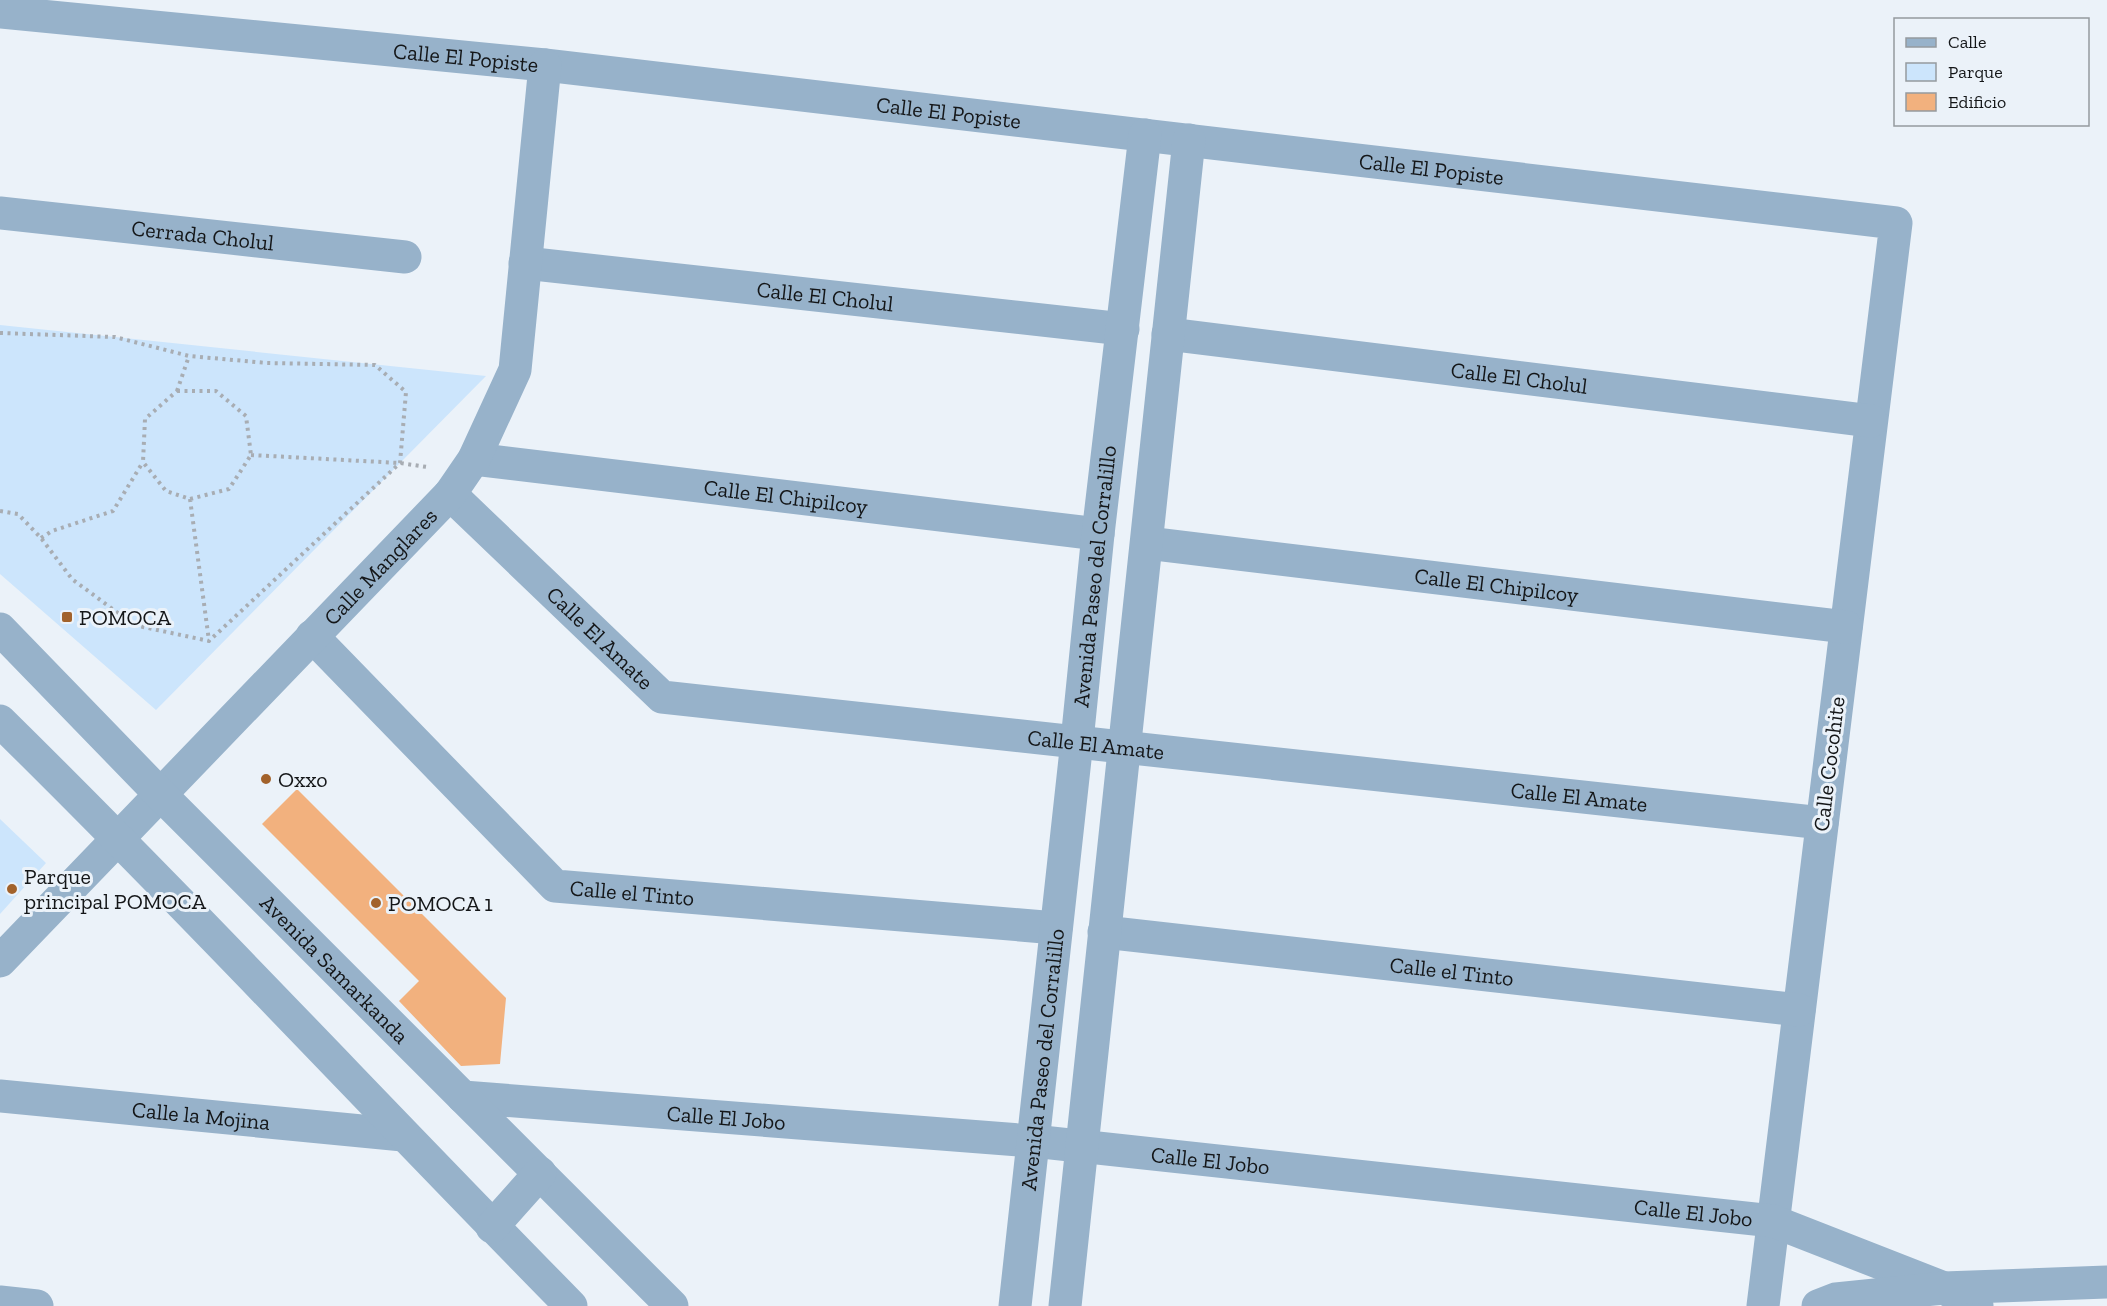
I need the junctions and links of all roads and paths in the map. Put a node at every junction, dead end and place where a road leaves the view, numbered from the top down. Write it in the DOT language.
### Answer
graph roads {
  1 [pos="0,12"];
  2 [pos="545,65"];
  3 [pos="1145,135"];
  4 [pos="1189,140"];
  5 [pos="0,213"];
  6 [pos="1896,223"];
  7 [pos="405,257"];
  8 [pos="525,263"];
  9 [pos="1123,329"];
  10 [pos="0,333"];
  11 [pos="1168,334"];
  12 [pos="189,356"];
  13 [pos="177,391"];
  14 [pos="1871,421"];
  15 [pos="251,455"];
  16 [pos="474,459"];
  17 [pos="143,462"];
  18 [pos="400,463"];
  19 [pos="450,494"];
  20 [pos="190,499"];
  21 [pos="0,511"];
  22 [pos="1098,534"];
  23 [pos="41,538"];
  24 [pos="1147,543"];
  25 [pos="1846,627"];
  26 [pos="0,629"];
  27 [pos="312,636"];
  28 [pos="208,641"];
  29 [pos="0,721"];
  30 [pos="1077,741"];
  31 [pos="1124,746"];
  32 [pos="160,794"];
  33 [pos="1822,823"];
  34 [pos="118,837"];
  35 [pos="1056,928"];
  36 [pos="1104,932"];
  37 [pos="0,961"];
  38 [pos="1799,1010"];
  39 [pos="0,1096"];
  40 [pos="463,1097"];
  41 [pos="403,1135"];
  42 [pos="1033,1142"];
  43 [pos="1082,1146"];
  44 [pos="540,1173"];
  45 [pos="1773,1221"];
  46 [pos="492,1227"];
  47 [pos="2107,1282"];
  48 [pos="1944,1288"];
  49 [pos="0,1302"];
  50 [pos="38,1306"];
  51 [pos="571,1306"];
  52 [pos="672,1306"];
  53 [pos="1015,1306"];
  54 [pos="1065,1306"];
  55 [pos="1763,1306"];
  56 [pos="1818,1306"];
  57 [pos="1977,1306"];
  1 -- 2 [label="street, Calle El Popiste"];
  2 -- 3 [label="street, Calle El Popiste"];
  2 -- 8 [label="street, Calle Manglares"];
  3 -- 4 [label="street, Calle El Popiste"];
  3 -- 9 [label="street, Avenida Paseo del Corralillo"];
  4 -- 6 [label="street, Calle El Popiste"];
  4 -- 11 [label="street, Avenida Paseo del Corralillo"];
  5 -- 7 [label="street, Cerrada Cholul"];
  6 -- 14 [label="street, Calle Cocohite"];
  8 -- 9 [label="street, Calle El Cholul"];
  8 -- 16 [label="street, Calle Manglares"];
  9 -- 22 [label="street, Avenida Paseo del Corralillo"];
  10 -- 12 [label="path"];
  11 -- 14 [label="street, Calle El Cholul"];
  11 -- 24 [label="street, Avenida Paseo del Corralillo"];
  12 -- 13 [label="path"];
  12 -- 18 [label="path"];
  13 -- 15 [label="path"];
  13 -- 17 [label="path"];
  14 -- 25 [label="street, Calle Cocohite"];
  15 -- 18 [label="path"];
  15 -- 20 [label="path"];
  16 -- 19 [label="street, Calle Manglares"];
  16 -- 22 [label="street, Calle El Chipilcoy"];
  17 -- 20 [label="path"];
  17 -- 23 [label="path"];
  18 -- 28 [label="path"];
  19 -- 27 [label="street, Calle Manglares"];
  19 -- 30 [label="street, Calle El Amate"];
  20 -- 28 [label="path"];
  21 -- 23 [label="path"];
  22 -- 30 [label="street, Avenida Paseo del Corralillo"];
  23 -- 28 [label="path"];
  24 -- 25 [label="street, Calle El Chipilcoy"];
  24 -- 31 [label="street, Avenida Paseo del Corralillo"];
  25 -- 33 [label="street, Calle Cocohite"];
  26 -- 32 [label="street, Avenida Samarkanda"];
  27 -- 32 [label="street, Calle Manglares"];
  27 -- 35 [label="street, Calle el Tinto"];
  29 -- 34 [label="street"];
  30 -- 31 [label="street, Calle El Amate"];
  30 -- 35 [label="street, Avenida Paseo del Corralillo"];
  31 -- 33 [label="street, Calle El Amate"];
  31 -- 36 [label="street, Avenida Paseo del Corralillo"];
  32 -- 34 [label="street, Calle Manglares"];
  32 -- 40 [label="street, Avenida Samarkanda"];
  33 -- 38 [label="street, Calle Cocohite"];
  34 -- 37 [label="street, Calle Manglares"];
  34 -- 41 [label="street"];
  35 -- 42 [label="street, Avenida Paseo del Corralillo"];
  36 -- 38 [label="street, Calle el Tinto"];
  36 -- 43 [label="street, Avenida Paseo del Corralillo"];
  38 -- 45 [label="street, Calle Cocohite"];
  39 -- 41 [label="street, Calle la Mojina"];
  40 -- 42 [label="street, Calle El Jobo"];
  40 -- 44 [label="street, Avenida Samarkanda"];
  41 -- 46 [label="street"];
  42 -- 43 [label="street, Calle El Jobo"];
  42 -- 53 [label="street, Avenida Paseo del Corralillo"];
  43 -- 45 [label="street, Calle El Jobo"];
  43 -- 54 [label="street, Avenida Paseo del Corralillo"];
  44 -- 46 [label="street"];
  44 -- 52 [label="street, Avenida Samarkanda"];
  45 -- 48 [label="street, Calle El Jobo"];
  45 -- 55 [label="street, Calle Cocohite"];
  46 -- 51 [label="street"];
  47 -- 48 [label="street"];
  48 -- 56 [label="street"];
  48 -- 57 [label="street, Calle El Jobo"];
  49 -- 50 [label="street"];
}
